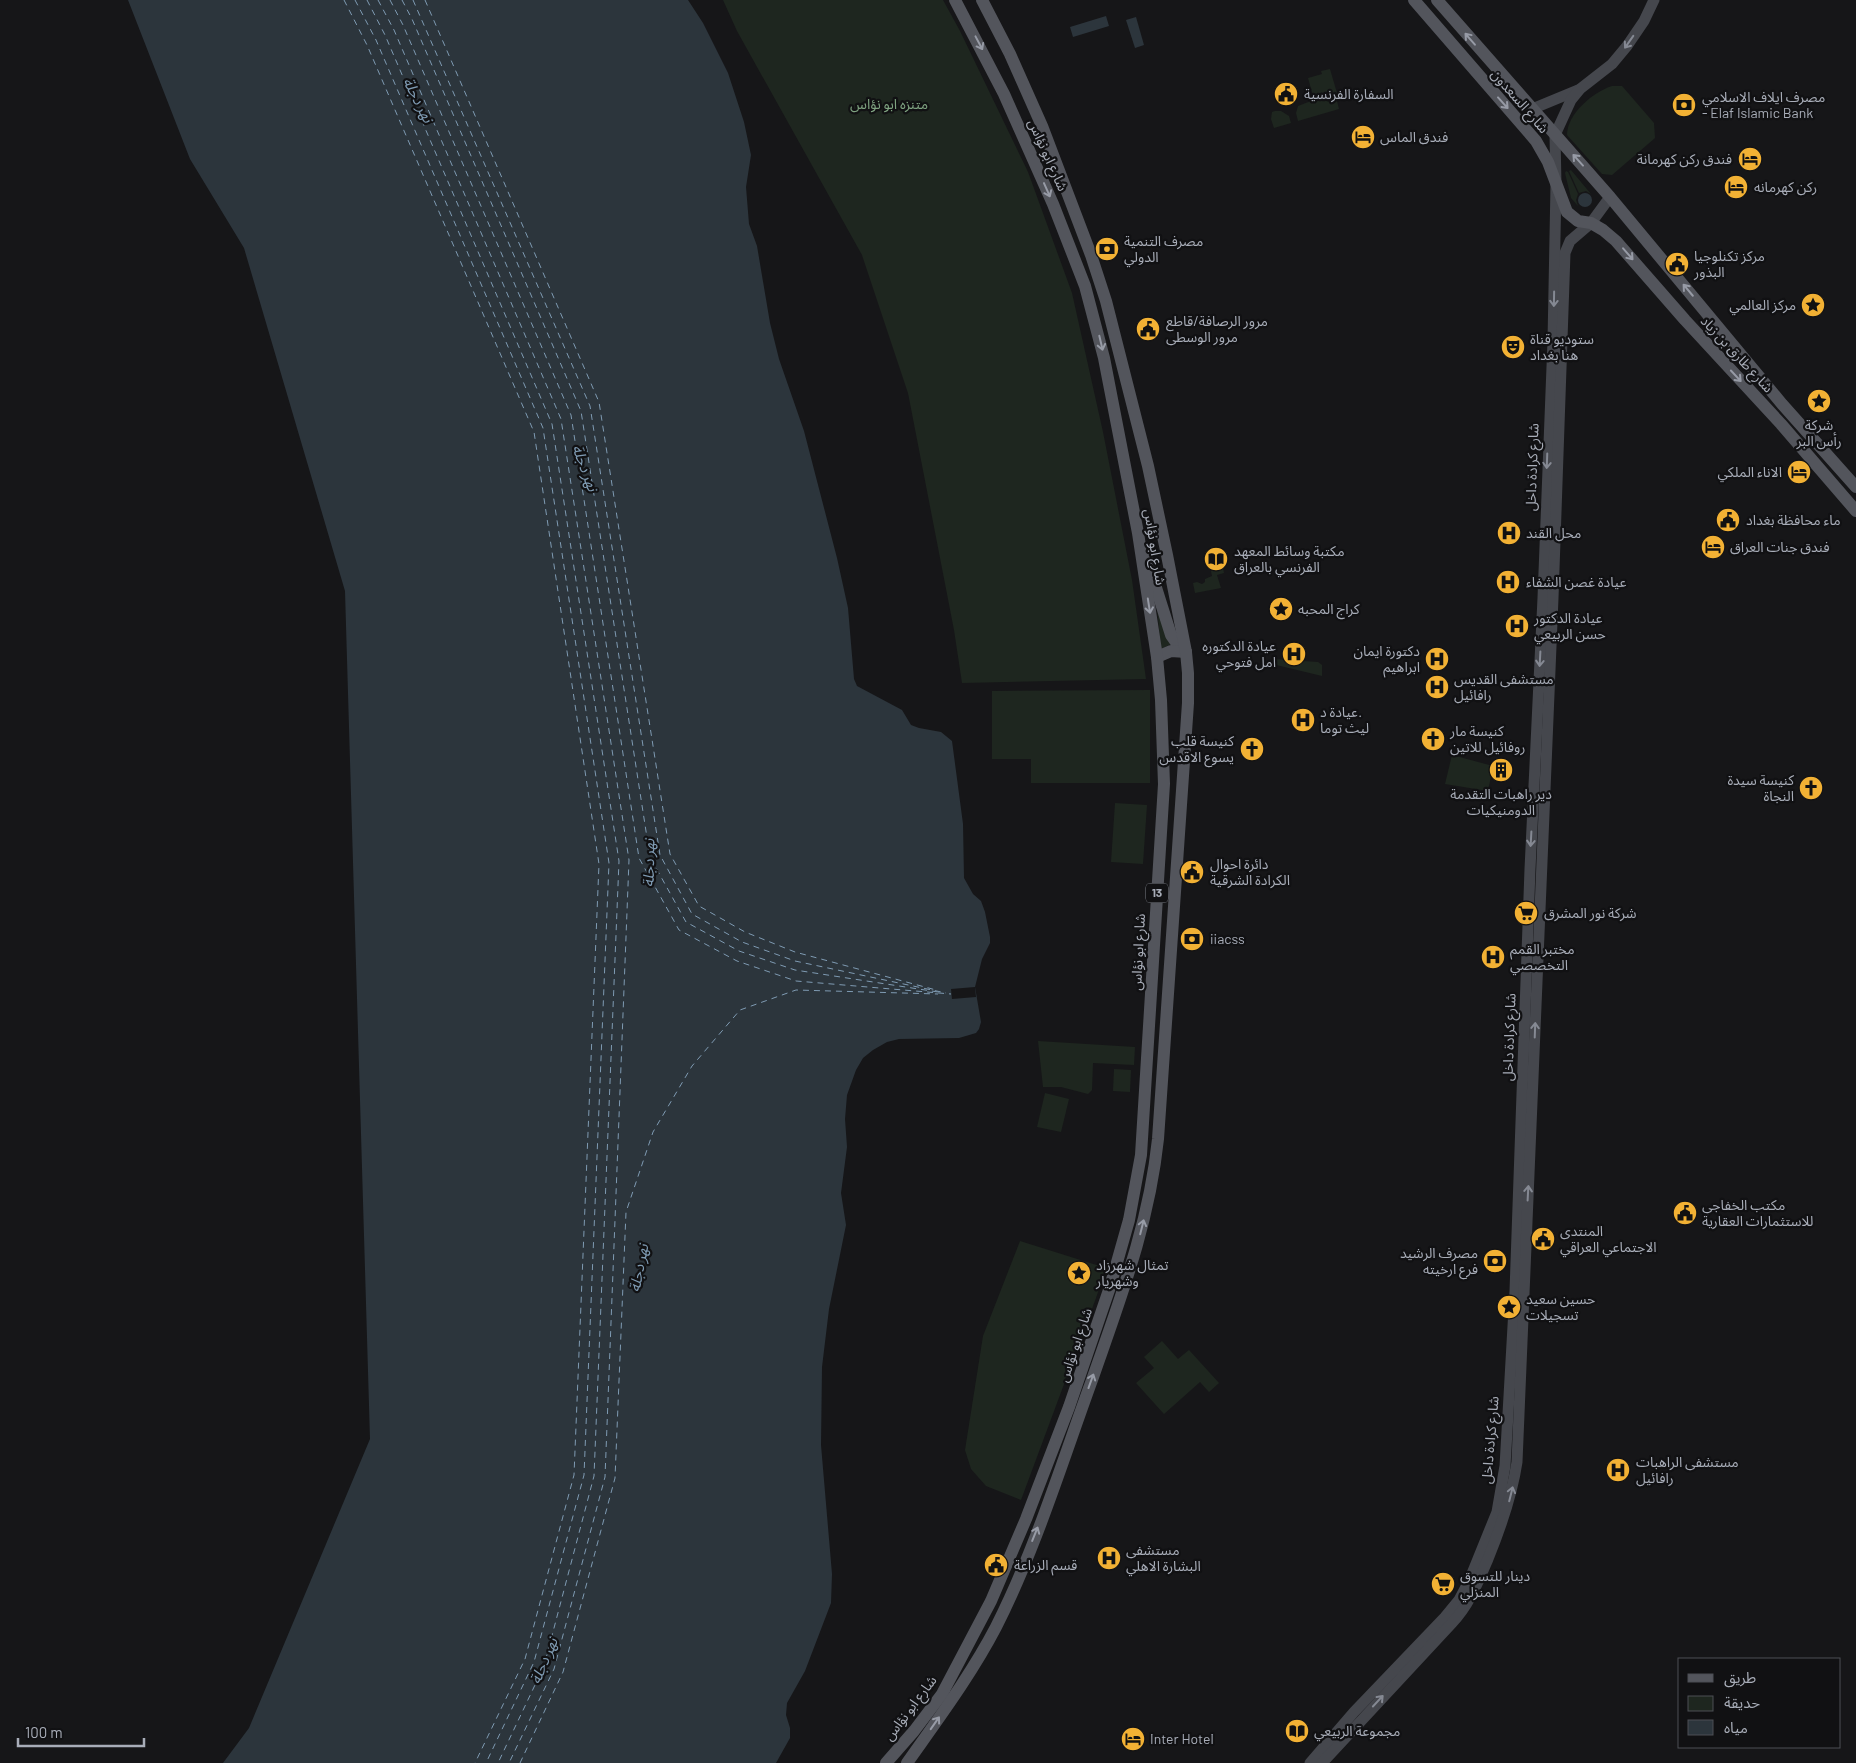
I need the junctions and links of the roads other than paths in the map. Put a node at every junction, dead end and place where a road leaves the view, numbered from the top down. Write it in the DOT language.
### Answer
graph roads {
  1 [pos="955,0"];
  2 [pos="982,0"];
  3 [pos="1414,0"];
  4 [pos="1437,0"];
  5 [pos="1654,0"];
  6 [pos="1580,89"];
  7 [pos="1532,108"];
  8 [pos="1555,135"];
  9 [pos="1556,185"];
  10 [pos="1610,197"];
  11 [pos="1591,223"];
  12 [pos="1856,488"];
  13 [pos="1156,504"];
  14 [pos="1134,510"];
  15 [pos="1856,511"];
  16 [pos="1141,550"];
  17 [pos="1186,652"];
  18 [pos="1157,657"];
  19 [pos="961,1673"];
  20 [pos="886,1763"];
  21 [pos="907,1763"];
  22 [pos="1310,1763"];
  23 [pos="1322,1763"];
  1 -- 14 [label="main road, شارع ابو نؤاس / 13, one-way"];
  2 -- 13 [label="main road, شارع ابو نؤاس / 13"];
  3 -- 9 [label="main road, شارع السعدون, one-way"];
  7 -- 4 [label="main road, شارع السعدون, one-way"];
  5 -- 6 [label="main road, one-way"];
  6 -- 7 [label="main road"];
  6 -- 8 [label="main road"];
  7 -- 8 [label="main road, شارع السعدون"];
  8 -- 9 [label="main road, شارع كرادة داخل"];
  10 -- 8 [label="main road, شارع السعدون, one-way"];
  9 -- 11 [label="main road, شارع السعدون"];
  9 -- 22 [label="main road, شارع كرادة داخل, one-way"];
  10 -- 11 [label="main road, شارع كرادة داخل"];
  12 -- 10 [label="main road, شارع طارق بن زياد, one-way"];
  11 -- 15 [label="main road, شارع طارق بن زياد, one-way"];
  23 -- 11 [label="main road, شارع كرادة داخل, one-way"];
  13 -- 14 [label="main road"];
  13 -- 17 [label="main road, شارع ابو نؤاس / 13"];
  14 -- 16 [label="main road, شارع ابو نؤاس / 13"];
  16 -- 17 [label="main road"];
  16 -- 18 [label="main road, شارع ابو نؤاس / 13, one-way"];
  17 -- 18 [label="main road"];
  19 -- 17 [label="main road, شارع ابو نؤاس / 13, one-way"];
  18 -- 19 [label="main road, شارع ابو نؤاس / 13"];
  19 -- 20 [label="main road, شارع ابو نؤاس / 13"];
  21 -- 19 [label="main road, شارع ابو نؤاس / 13, one-way"];
}
